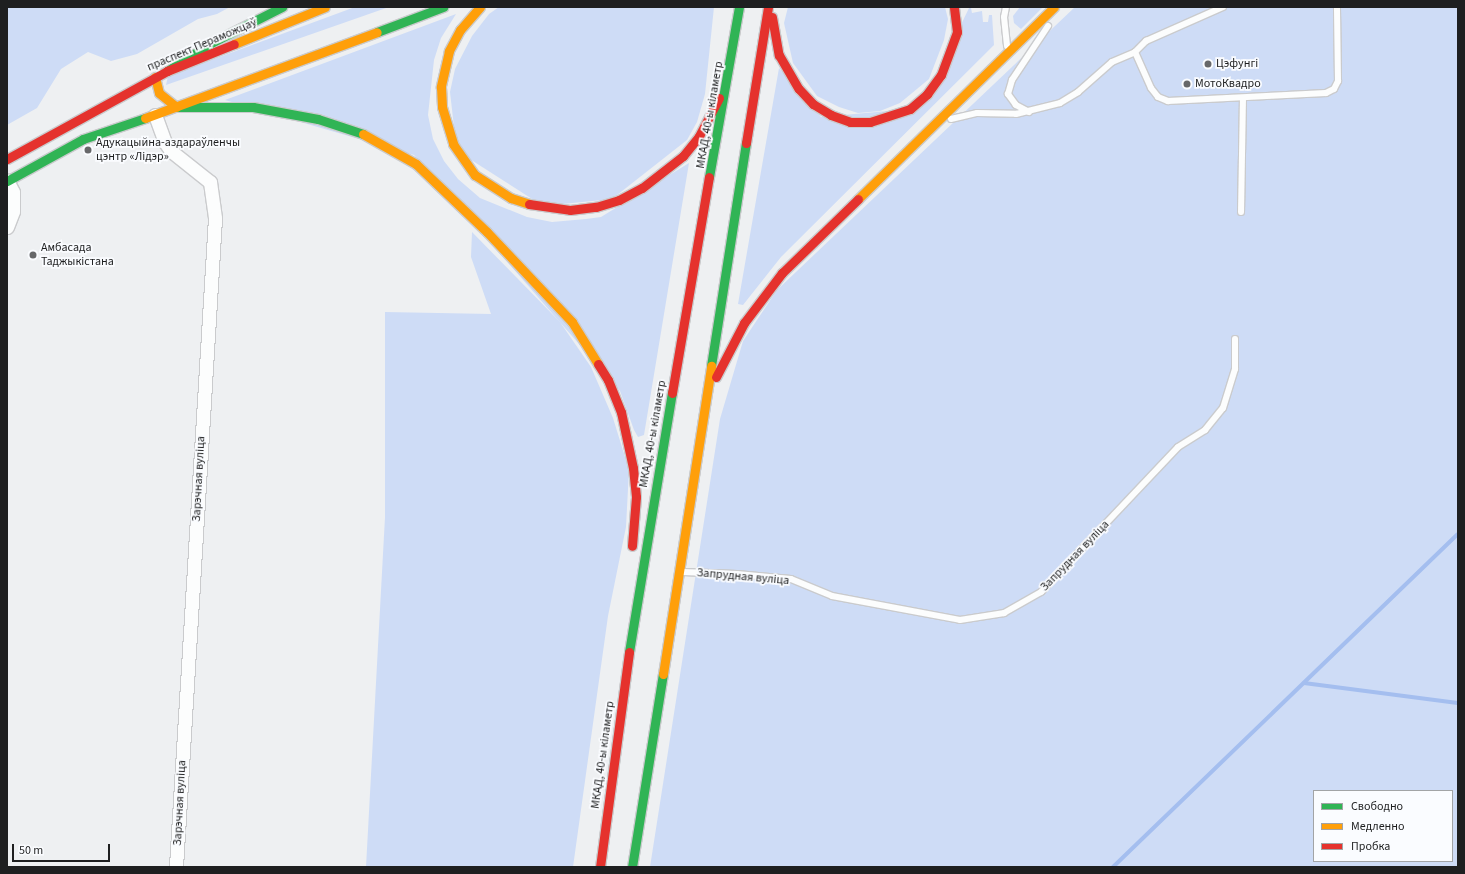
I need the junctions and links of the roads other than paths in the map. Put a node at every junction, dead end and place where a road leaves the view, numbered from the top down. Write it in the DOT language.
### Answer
graph roads {
  1 [pos="282,7"];
  2 [pos="325,7"];
  3 [pos="443,7"];
  4 [pos="480,7"];
  5 [pos="739,7"];
  6 [pos="769,7"];
  7 [pos="954,7"];
  8 [pos="1006,7"];
  9 [pos="1054,7"];
  10 [pos="1060,7"];
  11 [pos="1223,7"];
  12 [pos="1337,7"];
  13 [pos="1135,52"];
  14 [pos="1008,53"];
  15 [pos="167,71"];
  16 [pos="155,77"];
  17 [pos="729,79"];
  18 [pos="1244,98"];
  19 [pos="176,107"];
  20 [pos="1029,112"];
  21 [pos="155,115"];
  22 [pos="935,123"];
  23 [pos="7,160"];
  24 [pos="7,180"];
  25 [pos="1241,212"];
  26 [pos="7,227"];
  27 [pos="1235,339"];
  28 [pos="707,394"];
  29 [pos="679,572"];
  30 [pos="638,593"];
  31 [pos="176,867"];
  32 [pos="600,867"];
  33 [pos="632,867"];
  1 -- 15 [label="main road"];
  2 -- 15 [label="main road, праспект Пераможцаў"];
  3 -- 19 [label="main road"];
  4 -- 17 [label="main road"];
  5 -- 17 [label="main road, МКАД, 40-ы кіламетр"];
  6 -- 7 [label="main road"];
  6 -- 28 [label="main road"];
  8 -- 14 [label="lane"];
  9 -- 14 [label="main road"];
  10 -- 20 [label="lane"];
  11 -- 13 [label="lane"];
  12 -- 18 [label="lane"];
  13 -- 18 [label="lane"];
  13 -- 20 [label="lane"];
  14 -- 22 [label="main road"];
  15 -- 16 [label="main road, праспект Пераможцаў"];
  16 -- 19 [label="main road"];
  16 -- 23 [label="main road, праспект Пераможцаў"];
  17 -- 30 [label="main road, МКАД, 40-ы кіламетр"];
  18 -- 25 [label="lane"];
  19 -- 21 [label="main road"];
  19 -- 30 [label="main road"];
  20 -- 22 [label="lane"];
  21 -- 24 [label="main road"];
  21 -- 31 [label="street, Зарэчная вуліца"];
  22 -- 28 [label="main road"];
  24 -- 26 [label="street"];
  27 -- 29 [label="lane, Запрудная вуліца"];
  28 -- 29 [label="main road"];
  29 -- 33 [label="main road"];
  30 -- 32 [label="main road, МКАД, 40-ы кіламетр"];
}
